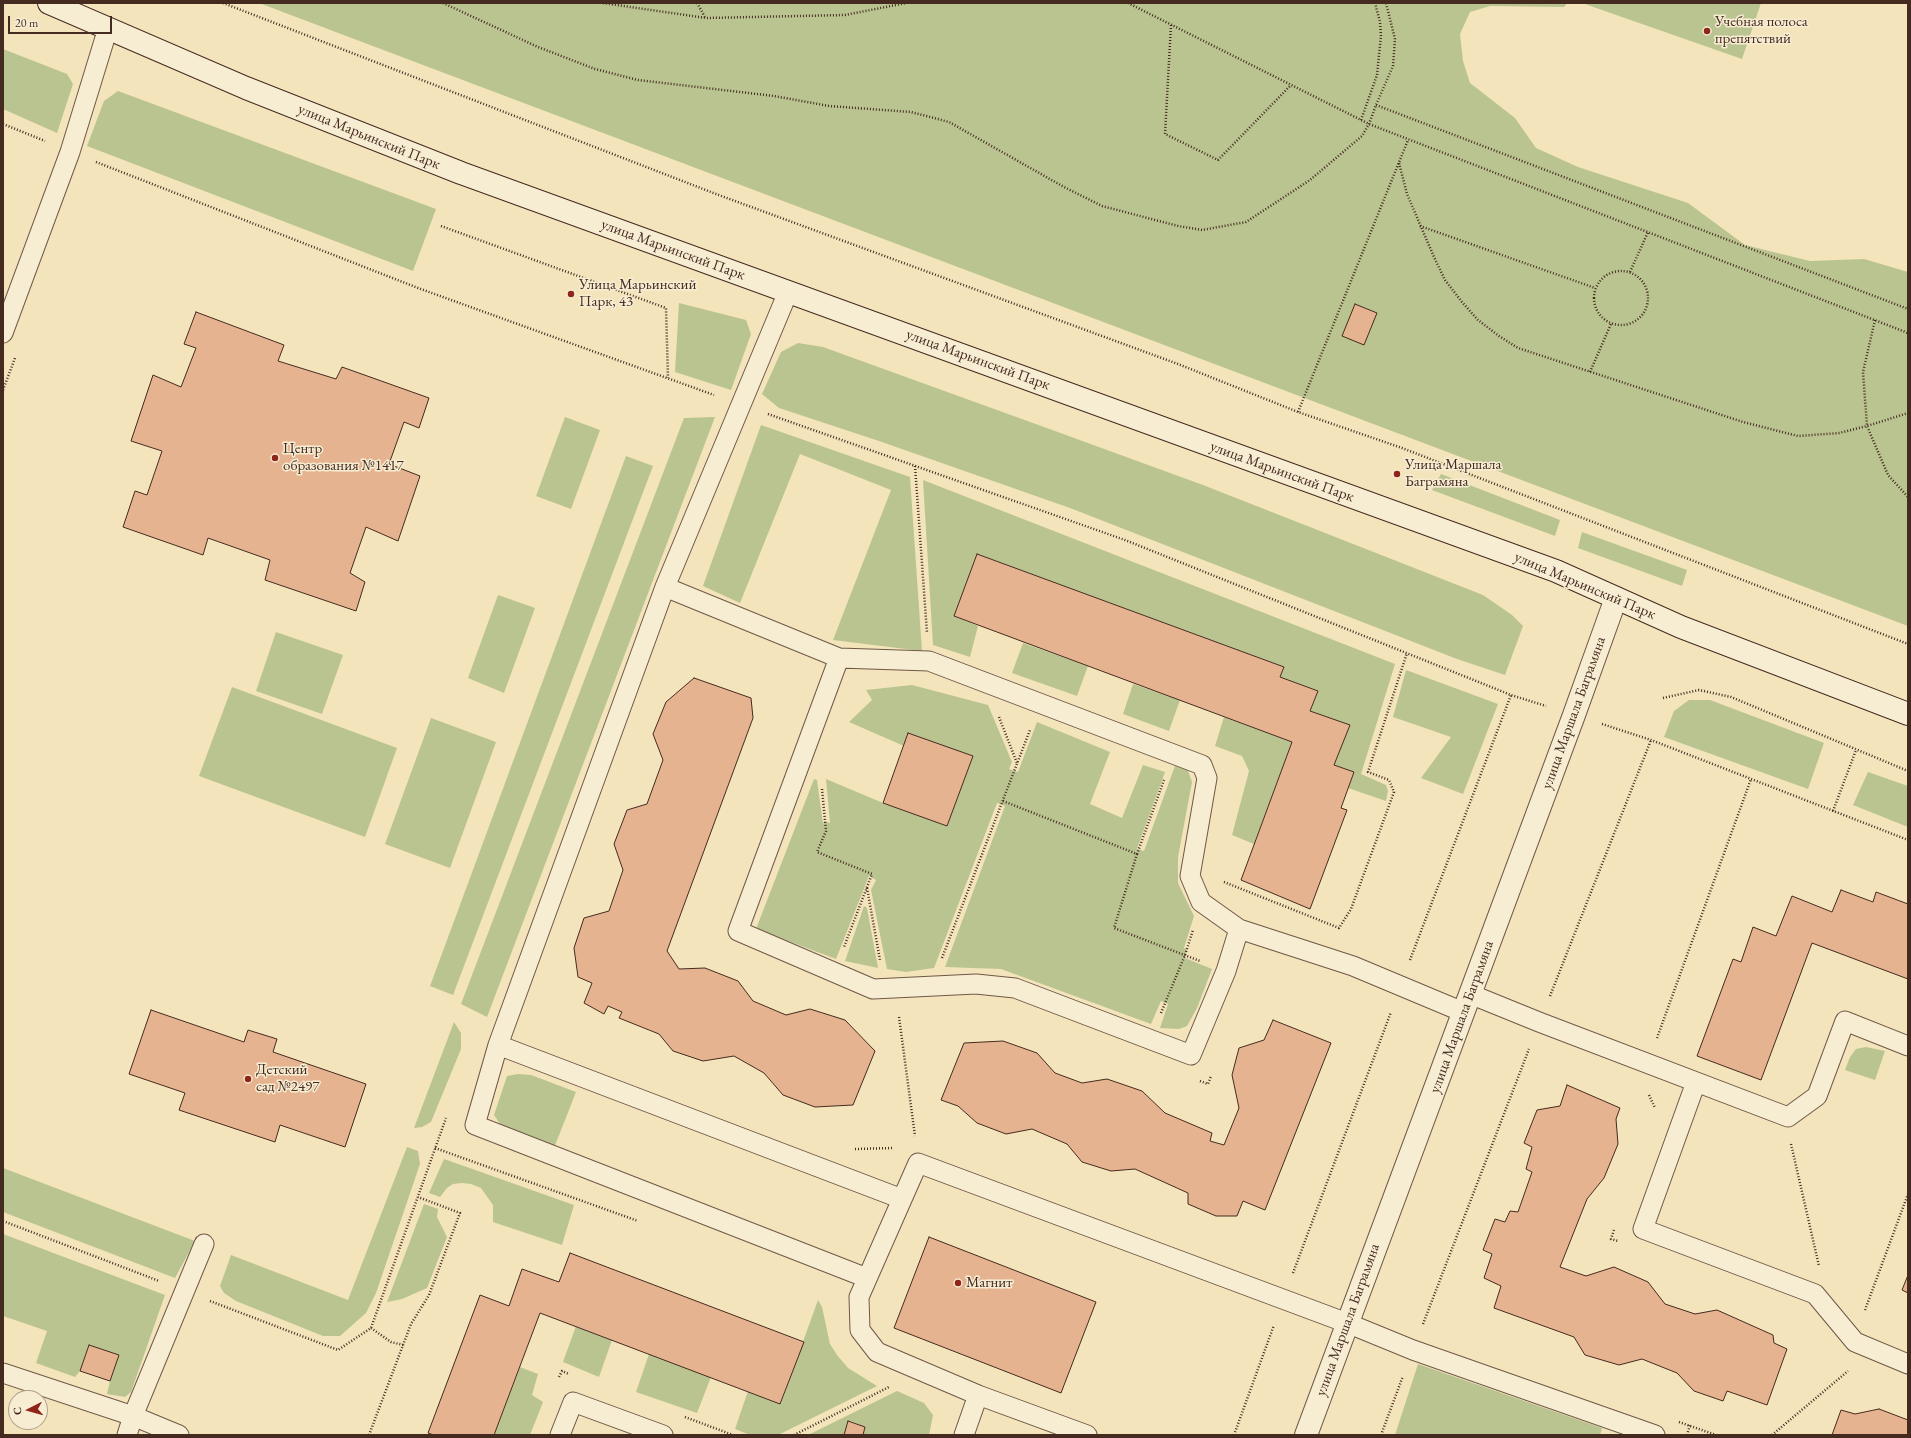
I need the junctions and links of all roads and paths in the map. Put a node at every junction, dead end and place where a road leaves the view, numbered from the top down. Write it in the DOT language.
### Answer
graph roads {
  1 [pos="49,3"];
  2 [pos="223,3"];
  3 [pos="443,3"];
  4 [pos="603,3"];
  5 [pos="697,3"];
  6 [pos="906,3"];
  7 [pos="1128,3"];
  8 [pos="1375,3"];
  9 [pos="1386,3"];
  10 [pos="706,18"];
  11 [pos="1171,24"];
  12 [pos="108,28"];
  13 [pos="1292,85"];
  14 [pos="1376,105"];
  15 [pos="1361,120"];
  16 [pos="1370,124"];
  17 [pos="1408,140"];
  18 [pos="1399,163"];
  19 [pos="441,226"];
  20 [pos="1420,226"];
  21 [pos="1648,232"];
  22 [pos="1630,272"];
  23 [pos="1596,288"];
  24 [pos="788,292"];
  25 [pos="1908,309"];
  26 [pos="1876,320"];
  27 [pos="1612,324"];
  28 [pos="4,328"];
  29 [pos="1908,332"];
  30 [pos="1590,372"];
  31 [pos="668,378"];
  32 [pos="1298,412"];
  33 [pos="1908,413"];
  34 [pos="1867,426"];
  35 [pos="915,466"];
  36 [pos="1908,498"];
  37 [pos="665,587"];
  38 [pos="1616,598"];
  39 [pos="1908,644"];
  40 [pos="1407,653"];
  41 [pos="839,658"];
  42 [pos="929,662"];
  43 [pos="1511,695"];
  44 [pos="1663,698"];
  45 [pos="1040,704"];
  46 [pos="1908,714"];
  47 [pos="1856,750"];
  48 [pos="1174,754"];
  49 [pos="799,766"];
  50 [pos="1908,771"];
  51 [pos="1751,779"];
  52 [pos="1003,802"];
  53 [pos="1833,811"];
  54 [pos="1908,840"];
  55 [pos="1137,854"];
  56 [pos="867,888"];
  57 [pos="1201,902"];
  58 [pos="1239,929"];
  59 [pos="1185,955"];
  60 [pos="1226,971"];
  61 [pos="835,972"];
  62 [pos="931,986"];
  63 [pos="1400,986"];
  64 [pos="886,988"];
  65 [pos="1467,1003"];
  66 [pos="1539,1022"];
  67 [pos="1656,1039"];
  68 [pos="1151,1040"];
  69 [pos="498,1044"];
  70 [pos="1908,1046"];
  71 [pos="1537,1050"];
  72 [pos="1696,1082"];
  73 [pos="1648,1093"];
  74 [pos="448,1111"];
  75 [pos="1655,1114"];
  76 [pos="1788,1116"];
  77 [pos="435,1148"];
  78 [pos="1908,1194"];
  79 [pos="418,1197"];
  80 [pos="902,1199"];
  81 [pos="3,1220"];
  82 [pos="645,1224"];
  83 [pos="1617,1224"];
  84 [pos="1618,1242"];
  85 [pos="204,1244"];
  86 [pos="867,1278"];
  87 [pos="184,1291"];
  88 [pos="1815,1294"];
  89 [pos="1283,1300"];
  90 [pos="1347,1322"];
  91 [pos="371,1328"];
  92 [pos="1855,1342"];
  93 [pos="403,1345"];
  94 [pos="1413,1350"];
  95 [pos="1908,1364"];
  96 [pos="1846,1365"];
  97 [pos="3,1373"];
  98 [pos="893,1385"];
  99 [pos="978,1395"];
  100 [pos="132,1416"];
  101 [pos="1690,1425"];
  102 [pos="127,1435"];
  103 [pos="179,1435"];
  104 [pos="369,1435"];
  105 [pos="560,1435"];
  106 [pos="663,1435"];
  107 [pos="794,1435"];
  108 [pos="964,1435"];
  109 [pos="1087,1435"];
  110 [pos="1234,1435"];
  111 [pos="1306,1435"];
  112 [pos="1380,1435"];
  113 [pos="1655,1435"];
  114 [pos="1687,1435"];
  115 [pos="1772,1435"];
  1 -- 12 [label="main road, улица Марьинский Парк"];
  2 -- 32 [label="path"];
  3 -- 16 [label="path"];
  4 -- 10 [label="path"];
  5 -- 10 [label="path"];
  6 -- 10 [label="path"];
  7 -- 11 [label="path"];
  8 -- 15 [label="path"];
  9 -- 14 [label="path"];
  11 -- 13 [label="path"];
  11 -- 13 [label="path"];
  12 -- 24 [label="main road, улица Марьинский Парк"];
  12 -- 28 [label="lane"];
  13 -- 15 [label="path"];
  14 -- 16 [label="path"];
  14 -- 25 [label="path"];
  15 -- 16 [label="path"];
  16 -- 17 [label="path"];
  17 -- 18 [label="path"];
  17 -- 21 [label="path"];
  18 -- 20 [label="path"];
  18 -- 32 [label="path"];
  19 -- 31 [label="path"];
  20 -- 23 [label="path"];
  20 -- 30 [label="path"];
  21 -- 22 [label="path"];
  21 -- 26 [label="path"];
  22 -- 23 [label="path"];
  22 -- 27 [label="path"];
  23 -- 27 [label="path"];
  24 -- 37 [label="lane"];
  24 -- 38 [label="main road, улица Марьинский Парк"];
  26 -- 29 [label="path"];
  26 -- 34 [label="path"];
  27 -- 30 [label="path"];
  30 -- 34 [label="path"];
  32 -- 39 [label="path"];
  33 -- 34 [label="path"];
  34 -- 36 [label="path"];
  35 -- 42 [label="path"];
  37 -- 41 [label="lane"];
  37 -- 69 [label="lane"];
  38 -- 46 [label="main road, улица Марьинский Парк"];
  38 -- 65 [label="main road, улица Маршала Баграмяна"];
  40 -- 57 [label="path"];
  41 -- 42 [label="lane"];
  41 -- 49 [label="lane"];
  42 -- 45 [label="lane"];
  43 -- 63 [label="path"];
  44 -- 47 [label="path"];
  45 -- 48 [label="lane"];
  45 -- 52 [label="path"];
  47 -- 50 [label="path"];
  47 -- 53 [label="path"];
  48 -- 55 [label="path"];
  48 -- 57 [label="lane"];
  49 -- 56 [label="path"];
  49 -- 61 [label="lane"];
  51 -- 53 [label="path"];
  51 -- 66 [label="path"];
  51 -- 67 [label="path"];
  52 -- 55 [label="path"];
  52 -- 62 [label="path"];
  53 -- 54 [label="path"];
  55 -- 59 [label="path"];
  56 -- 61 [label="path"];
  56 -- 64 [label="path"];
  57 -- 58 [label="lane"];
  57 -- 59 [label="path"];
  58 -- 60 [label="lane"];
  58 -- 63 [label="lane"];
  59 -- 60 [label="path"];
  59 -- 68 [label="path"];
  60 -- 68 [label="lane"];
  61 -- 64 [label="lane"];
  62 -- 64 [label="lane"];
  62 -- 68 [label="lane"];
  63 -- 65 [label="lane"];
  63 -- 89 [label="path"];
  65 -- 66 [label="lane"];
  65 -- 90 [label="main road, улица Маршала Баграмяна"];
  66 -- 72 [label="lane"];
  69 -- 80 [label="lane"];
  69 -- 86 [label="lane"];
  70 -- 76 [label="lane"];
  71 -- 94 [label="path"];
  72 -- 76 [label="lane"];
  72 -- 88 [label="lane"];
  73 -- 75 [label="path"];
  74 -- 77 [label="path"];
  76 -- 88 [label="path"];
  77 -- 79 [label="path"];
  77 -- 82 [label="path"];
  78 -- 92 [label="path"];
  79 -- 91 [label="path"];
  79 -- 93 [label="path"];
  80 -- 86 [label="lane"];
  80 -- 89 [label="lane"];
  81 -- 87 [label="path"];
  83 -- 84 [label="path"];
  85 -- 87 [label="lane"];
  86 -- 99 [label="lane"];
  87 -- 91 [label="path"];
  87 -- 100 [label="lane"];
  88 -- 92 [label="lane"];
  89 -- 90 [label="lane"];
  89 -- 110 [label="path"];
  90 -- 94 [label="lane"];
  90 -- 111 [label="main road, улица Маршала Баграмяна"];
  91 -- 93 [label="path"];
  92 -- 95 [label="lane"];
  93 -- 104 [label="path"];
  94 -- 112 [label="path"];
  94 -- 113 [label="lane"];
  96 -- 115 [label="path"];
  97 -- 100 [label="lane"];
  98 -- 107 [label="path"];
  99 -- 108 [label="lane"];
  99 -- 109 [label="lane"];
  100 -- 102 [label="lane"];
  100 -- 103 [label="lane"];
  101 -- 114 [label="path"];
  105 -- 106 [label="lane"];
}
